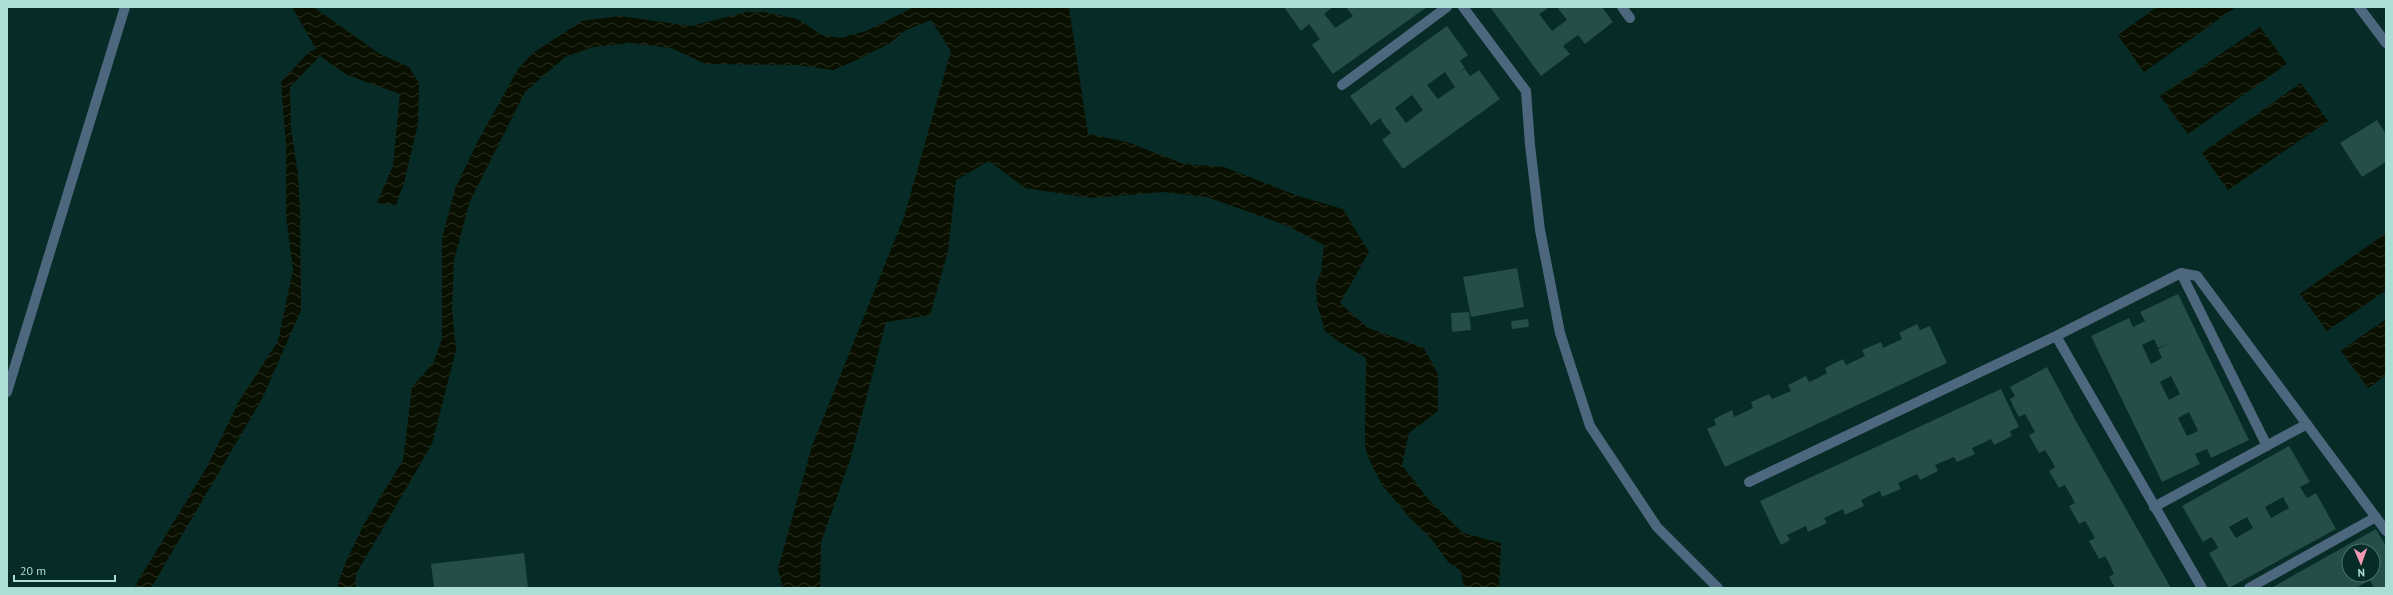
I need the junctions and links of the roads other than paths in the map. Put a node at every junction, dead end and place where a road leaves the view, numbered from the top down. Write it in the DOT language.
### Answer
graph roads {
  1 [pos="125,7"];
  2 [pos="1447,7"];
  3 [pos="1462,7"];
  4 [pos="1622,7"];
  5 [pos="2359,7"];
  6 [pos="1630,18"];
  7 [pos="2386,43"];
  8 [pos="1342,85"];
  9 [pos="2181,273"];
  10 [pos="2056,336"];
  11 [pos="7,392"];
  12 [pos="2307,424"];
  13 [pos="2266,446"];
  14 [pos="1749,482"];
  15 [pos="2154,507"];
  16 [pos="2376,517"];
  17 [pos="2386,531"];
  18 [pos="1718,588"];
  19 [pos="2202,588"];
  20 [pos="2249,588"];
  1 -- 11 [label="street"];
  2 -- 8 [label="street"];
  3 -- 18 [label="street"];
  4 -- 6 [label="street"];
  5 -- 7 [label="street"];
  9 -- 10 [label="street"];
  9 -- 12 [label="street"];
  9 -- 13 [label="street"];
  10 -- 14 [label="street"];
  10 -- 15 [label="street"];
  12 -- 13 [label="street"];
  12 -- 16 [label="street"];
  13 -- 15 [label="street"];
  15 -- 19 [label="street"];
  16 -- 17 [label="street"];
  16 -- 20 [label="street"];
}
